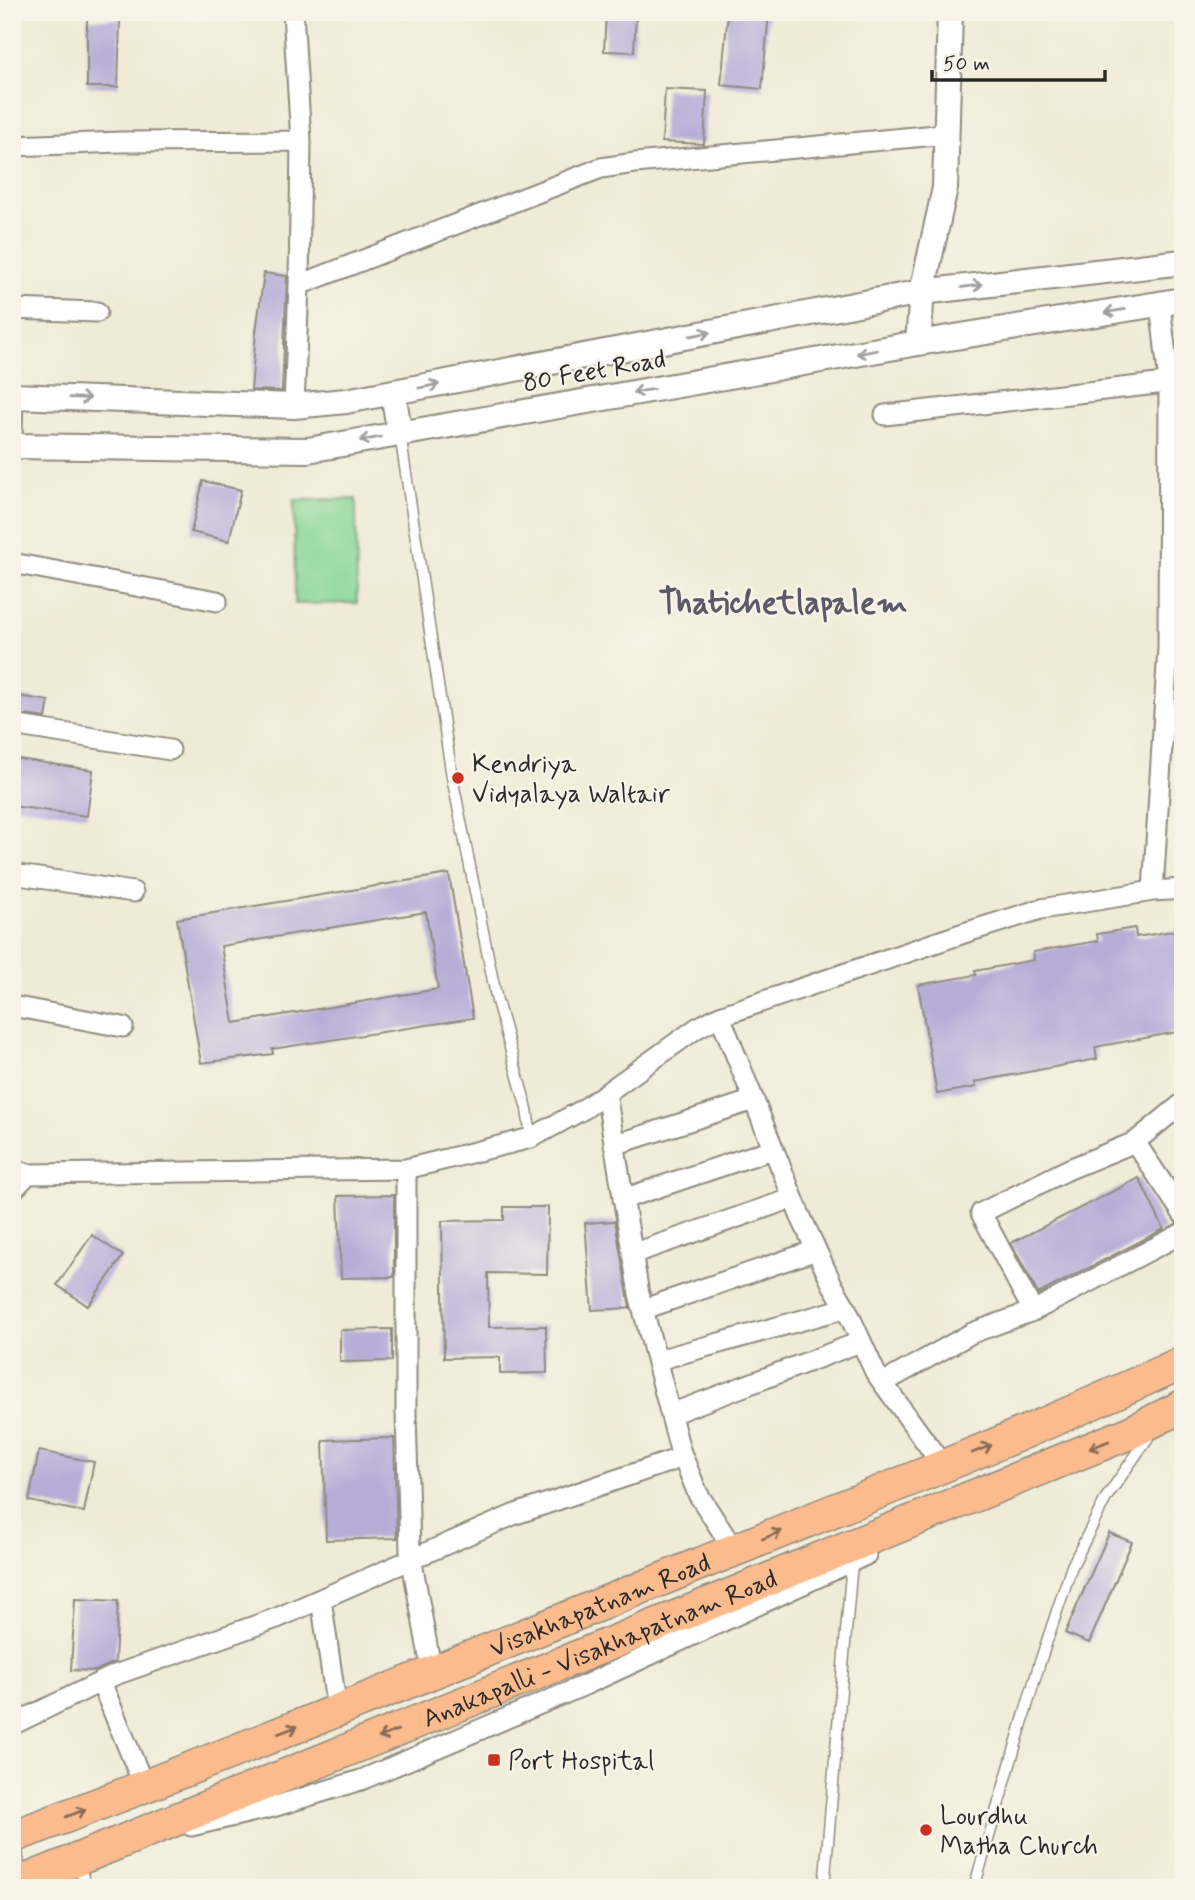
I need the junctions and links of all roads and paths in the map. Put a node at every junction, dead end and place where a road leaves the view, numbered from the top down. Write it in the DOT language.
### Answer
graph roads {
  1 [pos="293,12"];
  2 [pos="950,12"];
  3 [pos="947,134"];
  4 [pos="301,141"];
  5 [pos="12,146"];
  6 [pos="1183,262"];
  7 [pos="299,285"];
  8 [pos="922,292"];
  9 [pos="1171,302"];
  10 [pos="12,309"];
  11 [pos="97,312"];
  12 [pos="918,343"];
  13 [pos="1176,382"];
  14 [pos="393,393"];
  15 [pos="13,396"];
  16 [pos="294,407"];
  17 [pos="885,415"];
  18 [pos="12,433"];
  19 [pos="400,434"];
  20 [pos="12,446"];
  21 [pos="12,563"];
  22 [pos="217,601"];
  23 [pos="12,725"];
  24 [pos="170,750"];
  25 [pos="12,874"];
  26 [pos="1183,889"];
  27 [pos="1153,891"];
  28 [pos="133,892"];
  29 [pos="12,1006"];
  30 [pos="720,1016"];
  31 [pos="122,1027"];
  32 [pos="606,1093"];
  33 [pos="754,1100"];
  34 [pos="1183,1103"];
  35 [pos="531,1138"];
  36 [pos="1135,1142"];
  37 [pos="614,1145"];
  38 [pos="773,1150"];
  39 [pos="406,1169"];
  40 [pos="20,1171"];
  41 [pos="12,1191"];
  42 [pos="793,1198"];
  43 [pos="623,1199"];
  44 [pos="1183,1214"];
  45 [pos="1183,1233"];
  46 [pos="816,1250"];
  47 [pos="632,1254"];
  48 [pos="846,1308"];
  49 [pos="643,1309"];
  50 [pos="1033,1311"];
  51 [pos="860,1342"];
  52 [pos="657,1360"];
  53 [pos="1183,1362"];
  54 [pos="883,1383"];
  55 [pos="1174,1411"];
  56 [pos="671,1414"];
  57 [pos="683,1457"];
  58 [pos="943,1466"];
  59 [pos="1010,1481"];
  60 [pos="734,1550"];
  61 [pos="411,1561"];
  62 [pos="852,1562"];
  63 [pos="321,1599"];
  64 [pos="432,1673"];
  65 [pos="101,1682"];
  66 [pos="337,1710"];
  67 [pos="12,1725"];
  68 [pos="144,1786"];
  69 [pos="14,1837"];
  70 [pos="132,1838"];
  71 [pos="82,1874"];
  72 [pos="18,1886"];
  73 [pos="824,1888"];
  74 [pos="974,1888"];
  1 -- 4 [label="street"];
  2 -- 3 [label="street"];
  3 -- 7 [label="street"];
  3 -- 8 [label="street"];
  4 -- 5 [label="street"];
  4 -- 7 [label="street"];
  8 -- 6 [label="street, 80 Feet Road, one-way"];
  7 -- 16 [label="street"];
  8 -- 12 [label="street"];
  14 -- 8 [label="street, 80 Feet Road, one-way"];
  9 -- 12 [label="street, 80 Feet Road, one-way"];
  9 -- 13 [label="street"];
  10 -- 11 [label="street"];
  12 -- 19 [label="street, 80 Feet Road, one-way"];
  13 -- 17 [label="street"];
  13 -- 27 [label="street"];
  14 -- 16 [label="street, 80 Feet Road"];
  14 -- 19 [label="street"];
  15 -- 16 [label="street, 80 Feet Road, one-way"];
  15 -- 18 [label="street"];
  19 -- 20 [label="street, 80 Feet Road, one-way"];
  19 -- 35 [label="lane"];
  21 -- 22 [label="street"];
  23 -- 24 [label="street"];
  25 -- 28 [label="street"];
  26 -- 27 [label="street"];
  27 -- 30 [label="street"];
  29 -- 31 [label="street"];
  30 -- 32 [label="street"];
  30 -- 33 [label="street"];
  32 -- 35 [label="street"];
  32 -- 37 [label="street"];
  33 -- 37 [label="street"];
  33 -- 38 [label="street"];
  34 -- 36 [label="street"];
  35 -- 39 [label="street"];
  36 -- 44 [label="street"];
  36 -- 50 [label="street"];
  37 -- 43 [label="street"];
  38 -- 42 [label="street"];
  38 -- 43 [label="street"];
  39 -- 40 [label="street"];
  39 -- 61 [label="street"];
  40 -- 41 [label="street"];
  42 -- 46 [label="street"];
  42 -- 47 [label="street"];
  43 -- 47 [label="street"];
  45 -- 50 [label="street"];
  46 -- 48 [label="street"];
  46 -- 49 [label="street"];
  47 -- 49 [label="street"];
  48 -- 51 [label="street"];
  48 -- 52 [label="street"];
  49 -- 52 [label="street"];
  50 -- 54 [label="street"];
  51 -- 54 [label="street"];
  51 -- 56 [label="street"];
  52 -- 56 [label="street"];
  58 -- 53 [label="main road, Visakhapatnam Road, one-way"];
  54 -- 58 [label="street"];
  55 -- 59 [label="main road, Anakapalli - Visakhapatnam Road, one-way"];
  55 -- 74 [label="lane"];
  56 -- 57 [label="street"];
  57 -- 60 [label="street"];
  57 -- 61 [label="street"];
  60 -- 58 [label="main road, Visakhapatnam Road, one-way"];
  59 -- 62 [label="street"];
  59 -- 70 [label="main road, Anakapalli - Visakhapatnam Road, one-way"];
  60 -- 64 [label="main road, Visakhapatnam Road"];
  61 -- 63 [label="street"];
  61 -- 64 [label="street"];
  62 -- 70 [label="street"];
  62 -- 73 [label="lane"];
  63 -- 65 [label="street"];
  63 -- 66 [label="street"];
  64 -- 66 [label="main road, Visakhapatnam Road"];
  65 -- 67 [label="street"];
  65 -- 68 [label="street"];
  68 -- 66 [label="main road, Visakhapatnam Road, one-way"];
  69 -- 68 [label="main road, Visakhapatnam Road, one-way"];
  69 -- 72 [label="lane"];
  70 -- 71 [label="main road, Anakapalli - Visakhapatnam Road"];
  71 -- 72 [label="main road, Anakapalli - Visakhapatnam Road"];
}
